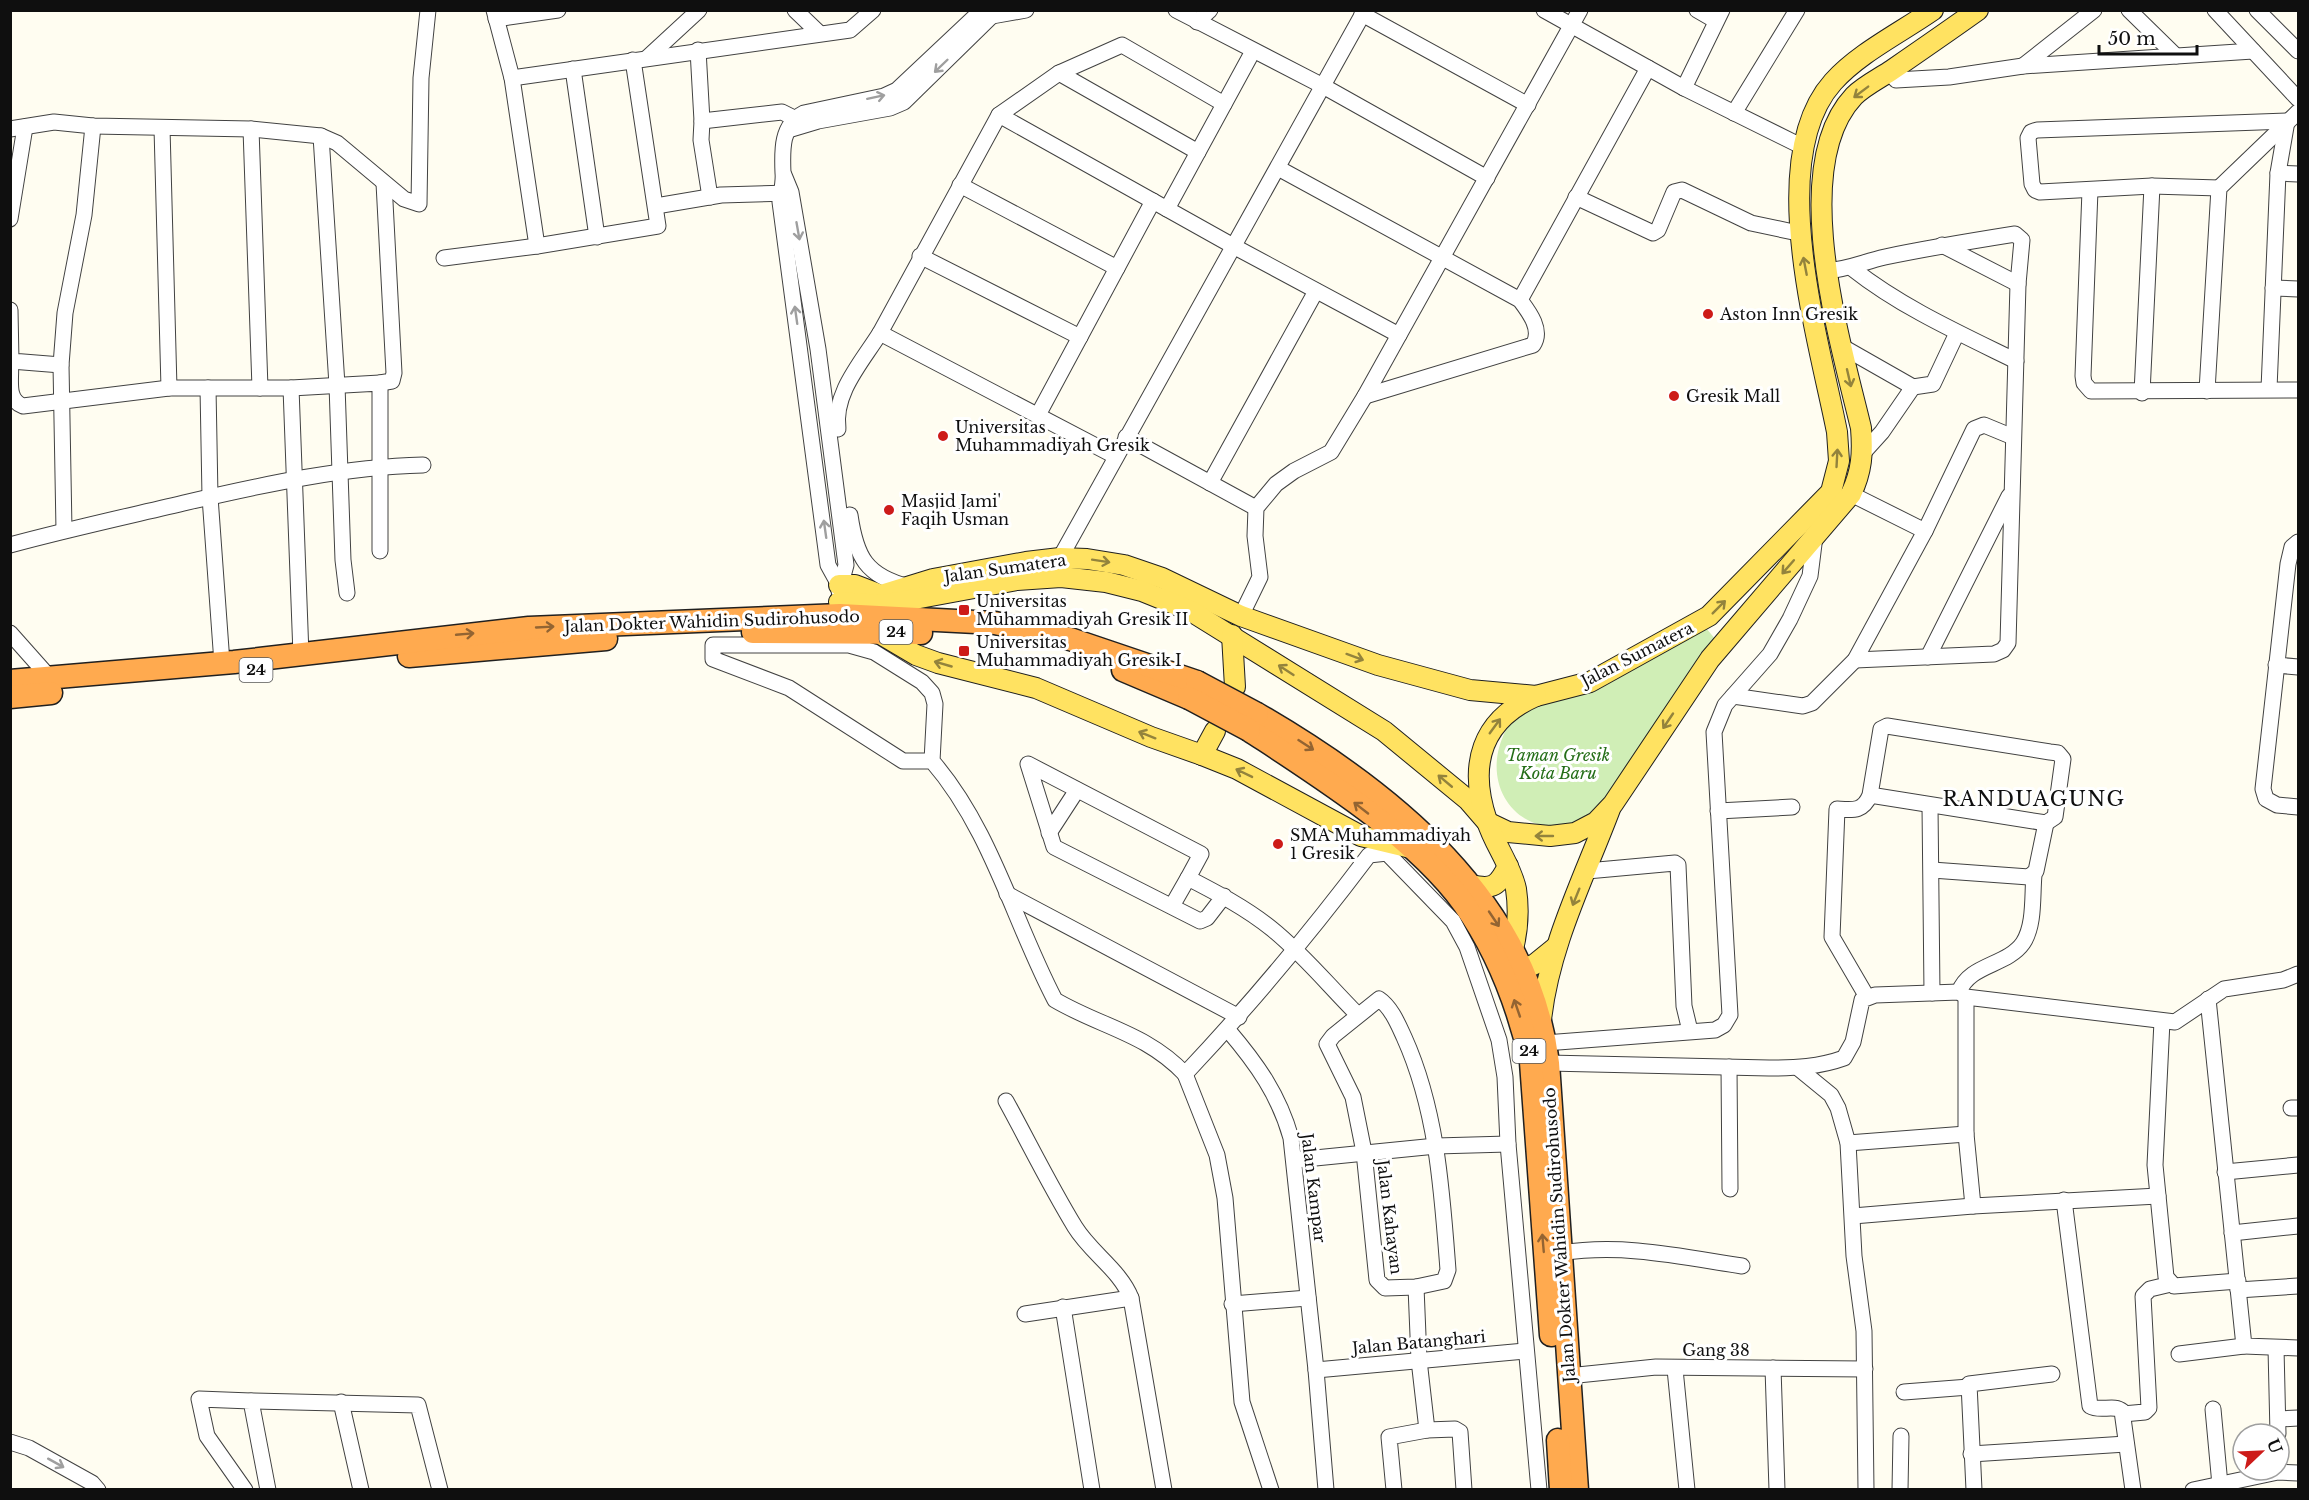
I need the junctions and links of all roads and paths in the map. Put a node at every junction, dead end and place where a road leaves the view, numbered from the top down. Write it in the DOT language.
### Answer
graph roads {
  1 [pos="428,10"];
  2 [pos="558,10"];
  3 [pos="699,10"];
  4 [pos="795,10"];
  5 [pos="873,10"];
  6 [pos="1026,10"];
  7 [pos="1176,10"];
  8 [pos="1210,10"];
  9 [pos="1544,10"];
  10 [pos="1580,10"];
  11 [pos="1697,10"];
  12 [pos="1797,10"];
  13 [pos="1933,10"];
  14 [pos="1978,10"];
  15 [pos="2094,10"];
  16 [pos="2129,10"];
  17 [pos="2215,10"];
  18 [pos="2257,10"];
  19 [pos="991,12"];
  20 [pos="1364,13"];
  21 [pos="500,15"];
  22 [pos="1719,16"];
  23 [pos="1197,22"];
  24 [pos="1572,26"];
  25 [pos="819,33"];
  26 [pos="1897,35"];
  27 [pos="698,50"];
  28 [pos="1253,51"];
  29 [pos="2253,51"];
  30 [pos="2298,51"];
  31 [pos="1912,56"];
  32 [pos="2176,56"];
  33 [pos="640,59"];
  34 [pos="2023,66"];
  35 [pos="1648,68"];
  36 [pos="573,69"];
  37 [pos="1890,72"];
  38 [pos="1059,74"];
  39 [pos="512,78"];
  40 [pos="1323,86"];
  41 [pos="1684,88"];
  42 [pos="2298,99"];
  43 [pos="1224,104"];
  44 [pos="1528,105"];
  45 [pos="1734,113"];
  46 [pos="999,115"];
  47 [pos="2293,116"];
  48 [pos="702,121"];
  49 [pos="795,125"];
  50 [pos="93,126"];
  51 [pos="18,128"];
  52 [pos="162,128"];
  53 [pos="251,129"];
  54 [pos="321,136"];
  55 [pos="1801,146"];
  56 [pos="1198,152"];
  57 [pos="1278,168"];
  58 [pos="2278,173"];
  59 [pos="2298,174"];
  60 [pos="1487,178"];
  61 [pos="384,183"];
  62 [pos="960,185"];
  63 [pos="2152,186"];
  64 [pos="2219,188"];
  65 [pos="2090,190"];
  66 [pos="786,193"];
  67 [pos="710,197"];
  68 [pos="1576,197"];
  69 [pos="1153,201"];
  70 [pos="656,206"];
  71 [pos="1167,209"];
  72 [pos="10,219"];
  73 [pos="1798,233"];
  74 [pos="597,237"];
  75 [pos="1942,245"];
  76 [pos="537,246"];
  77 [pos="1235,247"];
  78 [pos="920,256"];
  79 [pos="1443,257"];
  80 [pos="444,258"];
  81 [pos="1117,268"];
  82 [pos="1853,269"];
  83 [pos="1826,272"];
  84 [pos="2018,284"];
  85 [pos="2273,288"];
  86 [pos="2298,289"];
  87 [pos="1316,291"];
  88 [pos="1520,300"];
  89 [pos="10,310"];
  90 [pos="880,333"];
  91 [pos="1957,333"];
  92 [pos="1399,335"];
  93 [pos="1080,337"];
  94 [pos="1841,346"];
  95 [pos="818,349"];
  96 [pos="801,350"];
  97 [pos="11,361"];
  98 [pos="2016,361"];
  99 [pos="61,365"];
  100 [pos="380,383"];
  101 [pos="337,385"];
  102 [pos="1914,387"];
  103 [pos="169,388"];
  104 [pos="208,388"];
  105 [pos="260,388"];
  106 [pos="291,388"];
  107 [pos="2269,389"];
  108 [pos="2298,390"];
  109 [pos="2207,391"];
  110 [pos="2142,393"];
  111 [pos="11,395"];
  112 [pos="1365,396"];
  113 [pos="60,401"];
  114 [pos="1038,415"];
  115 [pos="1126,437"];
  116 [pos="2013,437"];
  117 [pos="1863,453"];
  118 [pos="1115,456"];
  119 [pos="423,465"];
  120 [pos="380,466"];
  121 [pos="341,472"];
  122 [pos="293,480"];
  123 [pos="1210,483"];
  124 [pos="2011,491"];
  125 [pos="1851,494"];
  126 [pos="210,497"];
  127 [pos="1256,508"];
  128 [pos="64,530"];
  129 [pos="1925,531"];
  130 [pos="1815,536"];
  131 [pos="2298,542"];
  132 [pos="10,545"];
  133 [pos="380,551"];
  134 [pos="1060,568"];
  135 [pos="1743,583"];
  136 [pos="909,586"];
  137 [pos="347,593"];
  138 [pos="839,600"];
  139 [pos="1760,600"];
  140 [pos="2291,604"];
  141 [pos="1241,616"];
  142 [pos="592,632"];
  143 [pos="878,632"];
  144 [pos="10,633"];
  145 [pos="1232,635"];
  146 [pos="715,638"];
  147 [pos="501,639"];
  148 [pos="301,655"];
  149 [pos="1928,657"];
  150 [pos="1855,660"];
  151 [pos="222,663"];
  152 [pos="2276,665"];
  153 [pos="2298,667"];
  154 [pos="50,678"];
  155 [pos="10,681"];
  156 [pos="1235,687"];
  157 [pos="1193,690"];
  158 [pos="1536,696"];
  159 [pos="1733,696"];
  160 [pos="10,697"];
  161 [pos="1253,722"];
  162 [pos="1215,731"];
  163 [pos="1202,755"];
  164 [pos="932,761"];
  165 [pos="1077,790"];
  166 [pos="1870,795"];
  167 [pos="1613,804"];
  168 [pos="1929,806"];
  169 [pos="1792,807"];
  170 [pos="2298,807"];
  171 [pos="1718,811"];
  172 [pos="1487,822"];
  173 [pos="2046,823"];
  174 [pos="1343,828"];
  175 [pos="1049,833"];
  176 [pos="1410,849"];
  177 [pos="1368,855"];
  178 [pos="1508,866"];
  179 [pos="1932,870"];
  180 [pos="1587,871"];
  181 [pos="2034,875"];
  182 [pos="1188,878"];
  183 [pos="1471,885"];
  184 [pos="1006,894"];
  185 [pos="1224,896"];
  186 [pos="1172,906"];
  187 [pos="1556,947"];
  188 [pos="1296,951"];
  189 [pos="1509,964"];
  190 [pos="2298,974"];
  191 [pos="1932,993"];
  192 [pos="1962,995"];
  193 [pos="1868,997"];
  194 [pos="2208,999"];
  195 [pos="1358,1014"];
  196 [pos="1239,1017"];
  197 [pos="2162,1021"];
  198 [pos="1228,1030"];
  199 [pos="1690,1031"];
  200 [pos="1545,1044"];
  201 [pos="1729,1067"];
  202 [pos="1798,1068"];
  203 [pos="1185,1074"];
  204 [pos="1006,1101"];
  205 [pos="1966,1134"];
  206 [pos="1848,1143"];
  207 [pos="1508,1144"];
  208 [pos="1436,1146"];
  209 [pos="1364,1152"];
  210 [pos="1295,1160"];
  211 [pos="2298,1165"];
  212 [pos="2225,1172"];
  213 [pos="1730,1189"];
  214 [pos="2158,1196"];
  215 [pos="2064,1200"];
  216 [pos="1973,1206"];
  217 [pos="1853,1216"];
  218 [pos="2298,1226"];
  219 [pos="2232,1233"];
  220 [pos="1562,1252"];
  221 [pos="1742,1266"];
  222 [pos="2171,1284"];
  223 [pos="2238,1286"];
  224 [pos="2298,1286"];
  225 [pos="1416,1287"];
  226 [pos="1131,1298"];
  227 [pos="1308,1298"];
  228 [pos="1232,1304"];
  229 [pos="1063,1307"];
  230 [pos="1025,1314"];
  231 [pos="2244,1347"];
  232 [pos="2276,1348"];
  233 [pos="2298,1348"];
  234 [pos="1525,1351"];
  235 [pos="2179,1354"];
  236 [pos="1419,1360"];
  237 [pos="1773,1368"];
  238 [pos="1675,1369"];
  239 [pos="1865,1369"];
  240 [pos="1316,1370"];
  241 [pos="2052,1374"];
  242 [pos="1568,1376"];
  243 [pos="1969,1387"];
  244 [pos="1904,1392"];
  245 [pos="251,1401"];
  246 [pos="340,1402"];
  247 [pos="2213,1409"];
  248 [pos="2123,1414"];
  249 [pos="2279,1422"];
  250 [pos="1427,1430"];
  251 [pos="1565,1433"];
  252 [pos="1901,1436"];
  253 [pos="10,1442"];
  254 [pos="2126,1444"];
  255 [pos="1971,1454"];
  256 [pos="2229,1485"];
  257 [pos="98,1490"];
  258 [pos="245,1490"];
  259 [pos="268,1490"];
  260 [pos="361,1490"];
  261 [pos="440,1490"];
  262 [pos="1092,1490"];
  263 [pos="1164,1490"];
  264 [pos="1271,1490"];
  265 [pos="1326,1490"];
  266 [pos="1394,1490"];
  267 [pos="1464,1490"];
  268 [pos="1539,1490"];
  269 [pos="1561,1490"];
  270 [pos="1577,1490"];
  271 [pos="1687,1490"];
  272 [pos="1777,1490"];
  273 [pos="1866,1490"];
  274 [pos="1900,1490"];
  275 [pos="1974,1490"];
  276 [pos="2133,1490"];
  277 [pos="2193,1490"];
  1 -- 61 [label="street"];
  2 -- 21 [label="street"];
  3 -- 33 [label="street"];
  4 -- 25 [label="street"];
  5 -- 25 [label="street"];
  6 -- 19 [label="street"];
  7 -- 23 [label="street"];
  8 -- 23 [label="street"];
  9 -- 24 [label="street"];
  10 -- 24 [label="street"];
  11 -- 22 [label="street"];
  12 -- 45 [label="street"];
  13 -- 26 [label="main road, Jalan Sumatera"];
  14 -- 31 [label="main road"];
  15 -- 34 [label="street"];
  16 -- 32 [label="street"];
  17 -- 29 [label="street"];
  18 -- 30 [label="street"];
  19 -- 49 [label="street"];
  20 -- 40 [label="street"];
  20 -- 44 [label="street"];
  21 -- 39 [label="street"];
  22 -- 41 [label="street"];
  23 -- 28 [label="street"];
  24 -- 35 [label="street"];
  24 -- 44 [label="street"];
  25 -- 27 [label="street"];
  26 -- 31 [label="main road"];
  26 -- 55 [label="main road, Jalan Sumatera"];
  27 -- 33 [label="street"];
  27 -- 48 [label="street"];
  28 -- 40 [label="street"];
  28 -- 43 [label="street"];
  29 -- 32 [label="street"];
  29 -- 42 [label="street"];
  31 -- 37 [label="main road"];
  32 -- 34 [label="street"];
  33 -- 36 [label="street"];
  33 -- 70 [label="street"];
  34 -- 37 [label="street"];
  35 -- 41 [label="street"];
  35 -- 68 [label="street"];
  36 -- 39 [label="street"];
  36 -- 74 [label="street"];
  37 -- 83 [label="main road, one-way"];
  38 -- 43 [label="street"];
  38 -- 46 [label="street"];
  38 -- 56 [label="street"];
  39 -- 76 [label="street"];
  40 -- 57 [label="street"];
  40 -- 60 [label="street"];
  41 -- 45 [label="street"];
  43 -- 56 [label="street"];
  44 -- 60 [label="street"];
  45 -- 55 [label="street"];
  46 -- 62 [label="street"];
  46 -- 69 [label="street"];
  47 -- 58 [label="street"];
  47 -- 64 [label="street"];
  47 -- 65 [label="street"];
  48 -- 49 [label="street"];
  48 -- 67 [label="street"];
  49 -- 66 [label="street"];
  50 -- 51 [label="street"];
  50 -- 52 [label="street"];
  50 -- 99 [label="street"];
  51 -- 72 [label="street"];
  52 -- 53 [label="street"];
  52 -- 103 [label="street"];
  53 -- 54 [label="street"];
  53 -- 105 [label="street"];
  54 -- 61 [label="street"];
  54 -- 101 [label="street"];
  55 -- 73 [label="main road, Jalan Sumatera"];
  56 -- 71 [label="street"];
  57 -- 77 [label="street"];
  57 -- 79 [label="street"];
  58 -- 59 [label="street"];
  58 -- 85 [label="street"];
  60 -- 79 [label="street"];
  61 -- 100 [label="street"];
  62 -- 78 [label="street"];
  62 -- 81 [label="street"];
  63 -- 64 [label="street"];
  63 -- 65 [label="street"];
  63 -- 110 [label="street"];
  64 -- 109 [label="street"];
  65 -- 110 [label="street"];
  66 -- 67 [label="street"];
  66 -- 95 [label="street, one-way"];
  96 -- 66 [label="street, one-way"];
  67 -- 70 [label="street"];
  68 -- 73 [label="street"];
  68 -- 88 [label="street"];
  69 -- 71 [label="street"];
  69 -- 81 [label="street"];
  70 -- 74 [label="street"];
  71 -- 77 [label="street"];
  135 -- 73 [label="main road, Jalan Sumatera, one-way"];
  74 -- 76 [label="street"];
  75 -- 82 [label="street"];
  75 -- 84 [label="street"];
  75 -- 84 [label="street"];
  76 -- 80 [label="street"];
  77 -- 87 [label="street"];
  77 -- 115 [label="street"];
  78 -- 90 [label="street"];
  78 -- 93 [label="street"];
  79 -- 88 [label="street"];
  79 -- 92 [label="street"];
  81 -- 93 [label="street"];
  82 -- 83 [label="street"];
  82 -- 91 [label="street"];
  83 -- 94 [label="main road"];
  84 -- 98 [label="street"];
  85 -- 86 [label="street"];
  85 -- 107 [label="street"];
  87 -- 92 [label="street"];
  87 -- 123 [label="street"];
  88 -- 112 [label="street"];
  89 -- 97 [label="street"];
  90 -- 114 [label="street"];
  90 -- 136 [label="street"];
  91 -- 98 [label="street"];
  91 -- 102 [label="street"];
  92 -- 112 [label="street"];
  93 -- 114 [label="street"];
  94 -- 102 [label="street"];
  94 -- 117 [label="main road, one-way"];
  95 -- 96 [label="street"];
  95 -- 138 [label="street"];
  138 -- 96 [label="street, one-way"];
  97 -- 99 [label="street"];
  97 -- 111 [label="street"];
  98 -- 116 [label="street"];
  99 -- 113 [label="street"];
  100 -- 101 [label="street"];
  100 -- 120 [label="street"];
  101 -- 106 [label="street"];
  101 -- 121 [label="street"];
  102 -- 117 [label="street"];
  103 -- 104 [label="street"];
  103 -- 113 [label="street"];
  104 -- 105 [label="street"];
  104 -- 126 [label="street"];
  105 -- 106 [label="street"];
  106 -- 122 [label="street"];
  107 -- 108 [label="street"];
  107 -- 109 [label="street"];
  109 -- 110 [label="street"];
  111 -- 113 [label="street"];
  112 -- 127 [label="street"];
  113 -- 128 [label="street"];
  114 -- 118 [label="street"];
  115 -- 118 [label="street"];
  115 -- 123 [label="street"];
  116 -- 124 [label="street"];
  116 -- 129 [label="street"];
  117 -- 125 [label="main road"];
  118 -- 134 [label="street"];
  119 -- 120 [label="street"];
  120 -- 121 [label="street"];
  120 -- 133 [label="street"];
  121 -- 122 [label="street"];
  121 -- 137 [label="street"];
  122 -- 126 [label="street"];
  122 -- 148 [label="street"];
  123 -- 127 [label="street"];
  124 -- 149 [label="street"];
  124 -- 149 [label="street"];
  125 -- 129 [label="street"];
  125 -- 130 [label="main road"];
  126 -- 128 [label="street"];
  126 -- 151 [label="street"];
  127 -- 141 [label="street"];
  128 -- 132 [label="street"];
  129 -- 150 [label="street"];
  130 -- 139 [label="main road, one-way"];
  130 -- 159 [label="street"];
  131 -- 140 [label="street"];
  134 -- 136 [label="main road, Jalan Sumatera"];
  134 -- 138 [label="main road, Jalan Sumatera"];
  134 -- 141 [label="main road, Jalan Sumatera, one-way"];
  134 -- 145 [label="main road, Jalan Sumatera"];
  135 -- 139 [label="main road"];
  158 -- 135 [label="main road, Jalan Sumatera, one-way"];
  136 -- 138 [label="main road, Jalan Sumatera"];
  138 -- 142 [label="highway, Jalan Dokter Wahidin Sudirohusodo / 24"];
  138 -- 157 [label="highway, Jalan Dokter Wahidin Sudirohusodo / 24"];
  139 -- 167 [label="main road, one-way"];
  140 -- 152 [label="street"];
  141 -- 158 [label="main road, Jalan Sumatera, one-way"];
  142 -- 146 [label="highway, Jalan Dokter Wahidin Sudirohusodo / 24"];
  142 -- 147 [label="highway, Jalan Dokter Wahidin Sudirohusodo / 24"];
  143 -- 146 [label="highway, Jalan Dokter Wahidin Sudirohusodo / 24"];
  143 -- 157 [label="highway, Jalan Dokter Wahidin Sudirohusodo / 24"];
  163 -- 143 [label="main road, one-way"];
  144 -- 154 [label="street"];
  145 -- 156 [label="main road"];
  172 -- 145 [label="main road, Jalan Sumatera, one-way"];
  146 -- 164 [label="street"];
  146 -- 164 [label="street"];
  148 -- 147 [label="highway, Jalan Dokter Wahidin Sudirohusodo / 24, one-way"];
  147 -- 160 [label="highway, Jalan Dokter Wahidin Sudirohusodo / 24"];
  148 -- 151 [label="highway, Jalan Dokter Wahidin Sudirohusodo / 24"];
  149 -- 150 [label="street"];
  150 -- 159 [label="street"];
  151 -- 154 [label="highway, Jalan Dokter Wahidin Sudirohusodo / 24"];
  152 -- 153 [label="street"];
  152 -- 170 [label="street"];
  154 -- 155 [label="highway, Jalan Dokter Wahidin Sudirohusodo / 24"];
  157 -- 161 [label="highway, Jalan Dokter Wahidin Sudirohusodo / 24, bridge"];
  172 -- 158 [label="main road, one-way"];
  159 -- 171 [label="street"];
  176 -- 161 [label="highway, Jalan Dokter Wahidin Sudirohusodo / 24, one-way"];
  161 -- 183 [label="highway, Jalan Dokter Wahidin Sudirohusodo / 24, one-way"];
  162 -- 163 [label="main road"];
  174 -- 163 [label="main road, one-way"];
  164 -- 184 [label="street"];
  165 -- 175 [label="street"];
  165 -- 175 [label="street"];
  165 -- 182 [label="street"];
  166 -- 168 [label="street"];
  166 -- 173 [label="street"];
  166 -- 193 [label="street"];
  167 -- 172 [label="main road, one-way"];
  167 -- 180 [label="main road"];
  168 -- 173 [label="street"];
  168 -- 179 [label="street"];
  169 -- 171 [label="street"];
  171 -- 199 [label="street"];
  172 -- 178 [label="main road"];
  173 -- 181 [label="street"];
  174 -- 176 [label="main road"];
  174 -- 177 [label="street"];
  175 -- 186 [label="street"];
  176 -- 189 [label="highway, Jalan Dokter Wahidin Sudirohusodo / 24"];
  177 -- 188 [label="street"];
  177 -- 207 [label="street"];
  178 -- 183 [label="main road"];
  178 -- 189 [label="main road"];
  179 -- 181 [label="street"];
  179 -- 191 [label="street"];
  180 -- 187 [label="main road, one-way"];
  180 -- 199 [label="street"];
  181 -- 192 [label="street"];
  182 -- 185 [label="street"];
  182 -- 186 [label="street"];
  183 -- 189 [label="highway, Jalan Dokter Wahidin Sudirohusodo / 24, one-way"];
  184 -- 196 [label="street"];
  184 -- 203 [label="street"];
  185 -- 186 [label="street"];
  185 -- 188 [label="street"];
  187 -- 189 [label="main road"];
  187 -- 200 [label="main road"];
  188 -- 195 [label="street"];
  188 -- 196 [label="street"];
  189 -- 200 [label="highway, Jalan Dokter Wahidin Sudirohusodo / 24"];
  251 -- 189 [label="highway, Jalan Dokter Wahidin Sudirohusodo / 24, one-way"];
  190 -- 194 [label="street"];
  191 -- 192 [label="street"];
  191 -- 193 [label="street"];
  192 -- 197 [label="street"];
  192 -- 205 [label="street"];
  193 -- 202 [label="street"];
  194 -- 197 [label="street"];
  194 -- 212 [label="street"];
  195 -- 208 [label="street, Jalan Kahayan"];
  195 -- 209 [label="street, Jalan Kahayan"];
  196 -- 198 [label="street"];
  197 -- 214 [label="street"];
  198 -- 203 [label="street"];
  198 -- 210 [label="street, Jalan Kampar"];
  199 -- 200 [label="street"];
  200 -- 201 [label="street"];
  200 -- 220 [label="highway, Jalan Dokter Wahidin Sudirohusodo / 24"];
  201 -- 202 [label="street"];
  201 -- 213 [label="street"];
  202 -- 206 [label="street"];
  203 -- 228 [label="street"];
  204 -- 226 [label="street"];
  205 -- 206 [label="street"];
  205 -- 216 [label="street"];
  206 -- 217 [label="street"];
  207 -- 208 [label="street, Jalan Kahayan"];
  207 -- 234 [label="street"];
  208 -- 209 [label="street, Jalan Kahayan"];
  208 -- 225 [label="street, Jalan Kahayan"];
  209 -- 210 [label="street, Jalan Kahayan"];
  209 -- 225 [label="street, Jalan Kahayan"];
  210 -- 227 [label="street, Jalan Kampar"];
  211 -- 212 [label="street"];
  212 -- 219 [label="street"];
  214 -- 215 [label="street"];
  214 -- 222 [label="street"];
  215 -- 216 [label="street"];
  215 -- 248 [label="street"];
  216 -- 217 [label="street"];
  217 -- 239 [label="street"];
  218 -- 219 [label="street"];
  219 -- 223 [label="street"];
  220 -- 221 [label="street"];
  220 -- 242 [label="highway, Jalan Dokter Wahidin Sudirohusodo / 24"];
  222 -- 223 [label="street"];
  222 -- 248 [label="street"];
  223 -- 224 [label="street"];
  223 -- 231 [label="street"];
  225 -- 236 [label="street, Jalan Kahayan"];
  226 -- 229 [label="street"];
  226 -- 263 [label="street"];
  227 -- 228 [label="street"];
  227 -- 240 [label="street, Jalan Kampar"];
  228 -- 264 [label="street"];
  229 -- 230 [label="street"];
  229 -- 262 [label="street"];
  231 -- 232 [label="street"];
  231 -- 235 [label="street"];
  232 -- 233 [label="street"];
  232 -- 249 [label="street"];
  234 -- 236 [label="street, Jalan Batanghari"];
  234 -- 268 [label="street"];
  236 -- 240 [label="street, Jalan Batanghari"];
  236 -- 250 [label="street, Jalan Kahayan"];
  237 -- 238 [label="street, Gang 38"];
  237 -- 239 [label="street, Gang 38"];
  237 -- 272 [label="street"];
  238 -- 242 [label="street, Gang 38"];
  238 -- 271 [label="street"];
  239 -- 273 [label="street"];
  240 -- 265 [label="street, Jalan Kampar"];
  241 -- 243 [label="street"];
  242 -- 251 [label="highway, Jalan Dokter Wahidin Sudirohusodo / 24"];
  243 -- 244 [label="street"];
  243 -- 255 [label="street"];
  245 -- 246 [label="street"];
  245 -- 258 [label="street"];
  245 -- 259 [label="street"];
  246 -- 260 [label="street"];
  246 -- 261 [label="street"];
  247 -- 256 [label="street"];
  248 -- 254 [label="street"];
  250 -- 266 [label="street"];
  250 -- 267 [label="street"];
  251 -- 269 [label="highway, Jalan Dokter Wahidin Sudirohusodo / 24"];
  251 -- 270 [label="highway, Jalan Dokter Wahidin Sudirohusodo / 24"];
  252 -- 274 [label="street"];
  253 -- 257 [label="street, one-way"];
  254 -- 255 [label="street"];
  254 -- 276 [label="street"];
  255 -- 275 [label="street"];
  256 -- 277 [label="street"];
}
